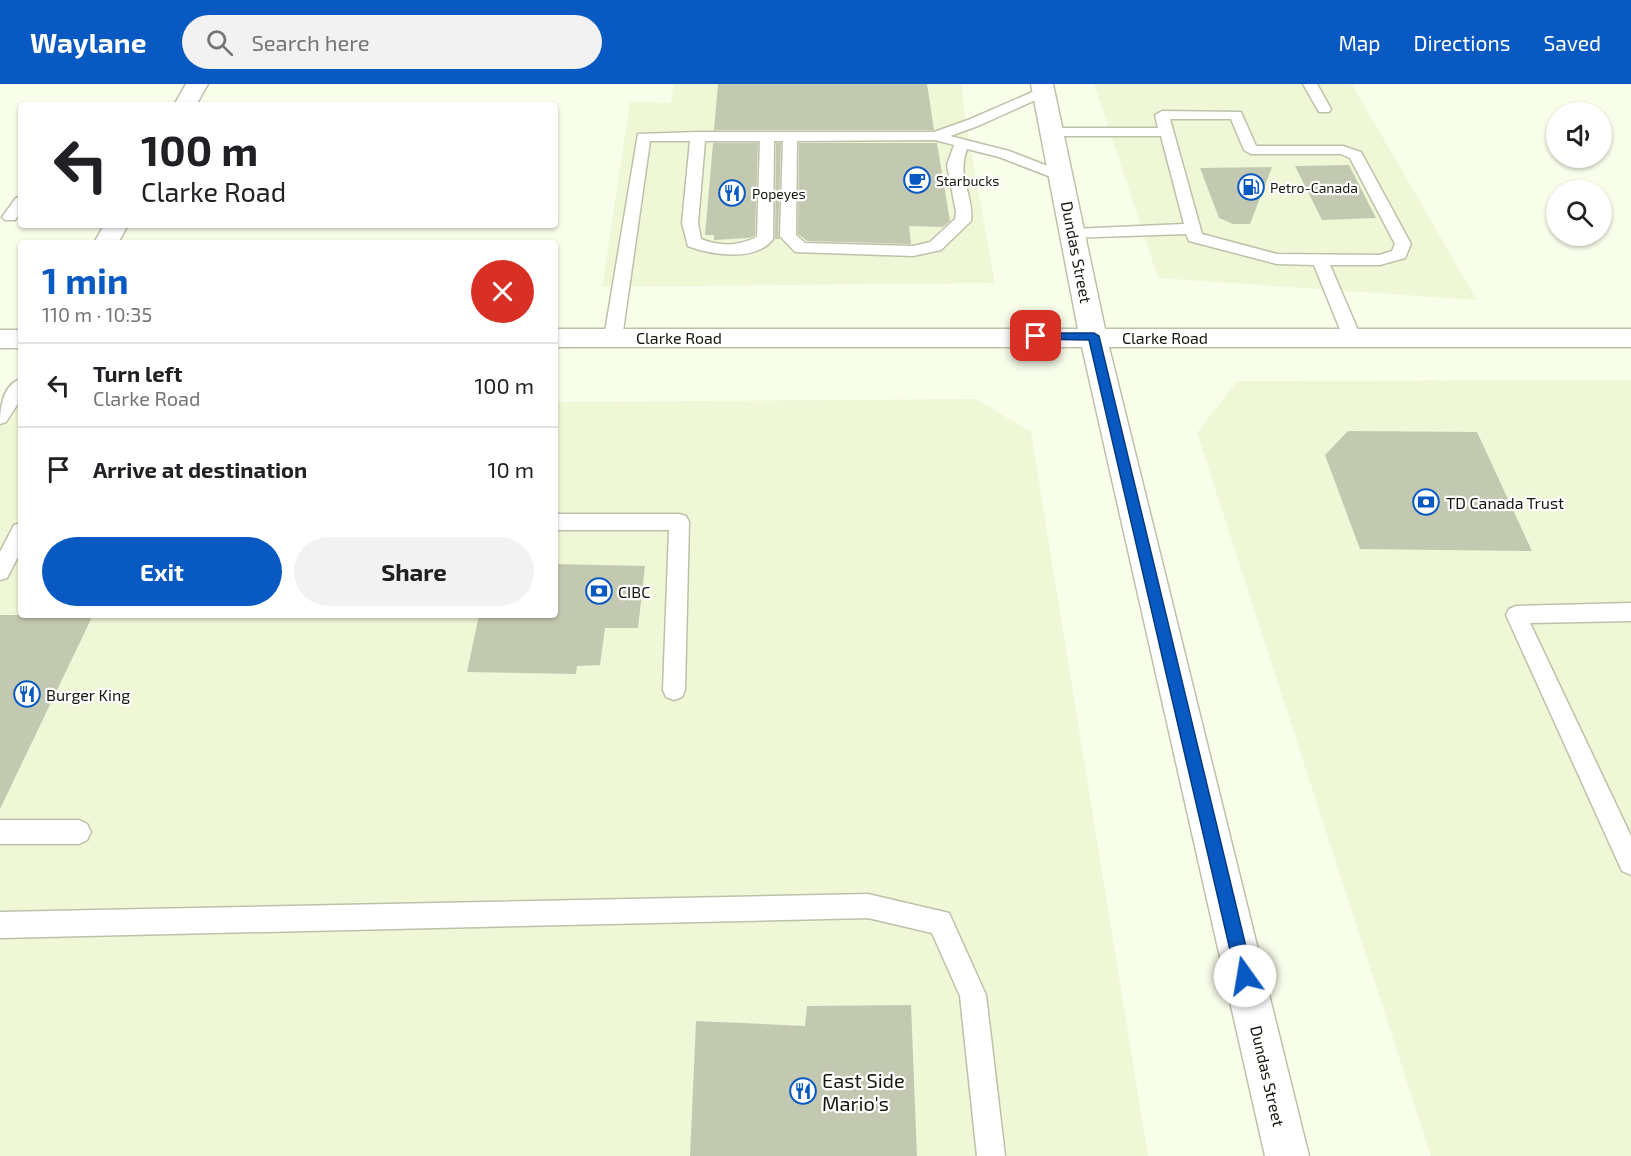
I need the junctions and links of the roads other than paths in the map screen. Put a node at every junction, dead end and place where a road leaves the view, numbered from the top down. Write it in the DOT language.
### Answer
graph roads {
  1 [pos="197,84"];
  2 [pos="1310,84"];
  3 [pos="1043,88"];
  4 [pos="187,102"];
  5 [pos="1324,109"];
  6 [pos="1052,132"];
  7 [pos="1168,132"];
  8 [pos="698,136"];
  9 [pos="935,136"];
  10 [pos="767,137"];
  11 [pos="790,137"];
  12 [pos="962,143"];
  13 [pos="1061,176"];
  14 [pos="18,205"];
  15 [pos="10,217"];
  16 [pos="1193,229"];
  17 [pos="1073,234"];
  18 [pos="1319,258"];
  19 [pos="1094,336"];
  20 [pos="1352,337"];
  21 [pos="558,338"];
  22 [pos="613,338"];
  23 [pos="1631,338"];
  24 [pos="0,339"];
  25 [pos="18,339"];
  26 [pos="18,390"];
  27 [pos="0,417"];
  28 [pos="558,522"];
  29 [pos="18,537"];
  30 [pos="0,572"];
  31 [pos="1631,612"];
  32 [pos="674,690"];
  33 [pos="0,832"];
  34 [pos="79,832"];
  35 [pos="1631,863"];
  36 [pos="0,925"];
  37 [pos="991,1156"];
  38 [pos="1287,1156"];
  1 -- 4 [label="main road"];
  2 -- 5 [label="lane"];
  3 -- 6 [label="main road, Dundas Street"];
  3 -- 9 [label="lane"];
  6 -- 7 [label="lane"];
  6 -- 13 [label="main road, Dundas Street"];
  7 -- 16 [label="lane"];
  7 -- 18 [label="lane"];
  8 -- 10 [label="lane"];
  8 -- 10 [label="lane"];
  8 -- 22 [label="lane"];
  9 -- 11 [label="lane"];
  9 -- 12 [label="lane"];
  10 -- 11 [label="lane"];
  11 -- 12 [label="lane"];
  12 -- 13 [label="lane"];
  13 -- 17 [label="main road, Dundas Street"];
  14 -- 15 [label="lane"];
  16 -- 17 [label="lane"];
  16 -- 18 [label="lane"];
  17 -- 19 [label="main road, Dundas Street"];
  18 -- 20 [label="lane"];
  19 -- 20 [label="main road, Clarke Road"];
  19 -- 22 [label="main road, Clarke Road"];
  19 -- 38 [label="main road, Dundas Street"];
  20 -- 23 [label="main road, Clarke Road"];
  21 -- 22 [label="main road, Clarke Road"];
  24 -- 25 [label="main road"];
  26 -- 27 [label="lane"];
  28 -- 32 [label="lane"];
  29 -- 30 [label="lane"];
  31 -- 35 [label="lane"];
  33 -- 34 [label="lane"];
  36 -- 37 [label="lane"];
}
